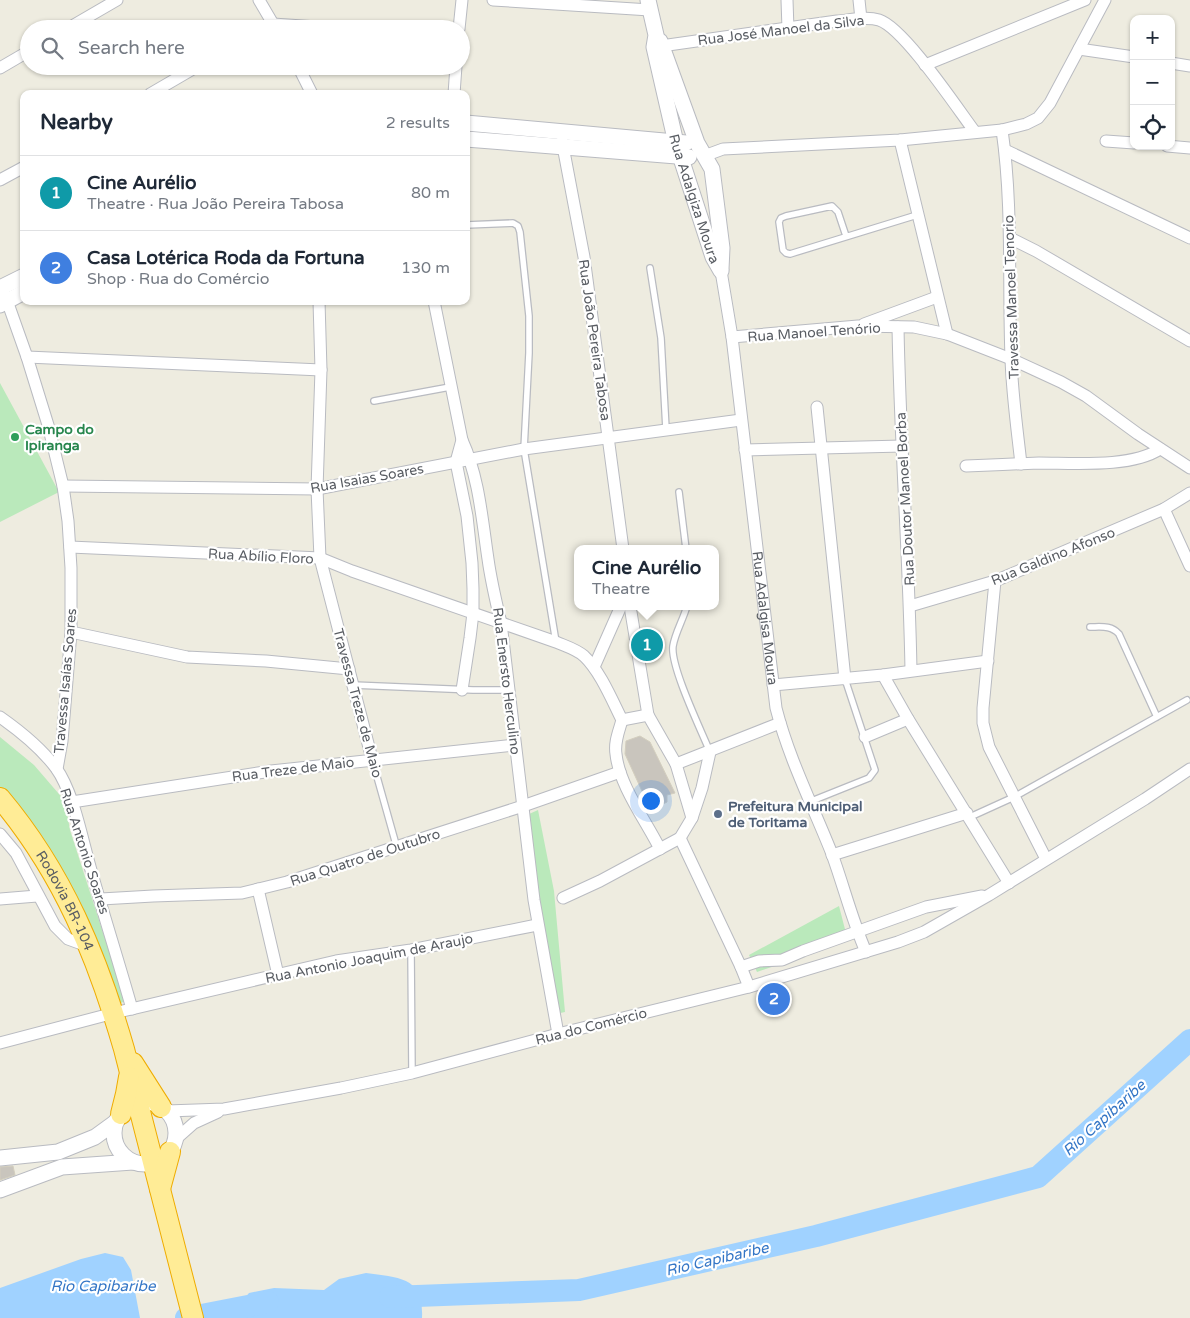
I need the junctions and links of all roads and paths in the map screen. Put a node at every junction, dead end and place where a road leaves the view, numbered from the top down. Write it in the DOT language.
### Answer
graph roads {
  1 [pos="117,0"];
  2 [pos="259,0"];
  3 [pos="462,0"];
  4 [pos="493,0"];
  5 [pos="787,0"];
  6 [pos="859,0"];
  7 [pos="1085,0"];
  8 [pos="1105,0"];
  9 [pos="526,1"];
  10 [pos="649,5"];
  11 [pos="861,19"];
  12 [pos="83,20"];
  13 [pos="268,20"];
  14 [pos="460,20"];
  15 [pos="788,28"];
  16 [pos="658,42"];
  17 [pos="1079,49"];
  18 [pos="20,56"];
  19 [pos="1130,56"];
  20 [pos="1175,64"];
  21 [pos="925,65"];
  22 [pos="1190,66"];
  23 [pos="0,68"];
  24 [pos="183,75"];
  25 [pos="302,75"];
  26 [pos="455,75"];
  27 [pos="157,90"];
  28 [pos="310,90"];
  29 [pos="454,90"];
  30 [pos="470,124"];
  31 [pos="1002,130"];
  32 [pos="975,132"];
  33 [pos="470,140"];
  34 [pos="562,140"];
  35 [pos="900,140"];
  36 [pos="1106,141"];
  37 [pos="676,143"];
  38 [pos="1130,143"];
  39 [pos="1175,147"];
  40 [pos="1190,148"];
  41 [pos="701,149"];
  42 [pos="1005,150"];
  43 [pos="681,157"];
  44 [pos="20,168"];
  45 [pos="0,180"];
  46 [pos="917,214"];
  47 [pos="470,225"];
  48 [pos="846,236"];
  49 [pos="1010,238"];
  50 [pos="1190,238"];
  51 [pos="650,268"];
  52 [pos="721,271"];
  53 [pos="20,279"];
  54 [pos="20,292"];
  55 [pos="2,293"];
  56 [pos="937,297"];
  57 [pos="319,305"];
  58 [pos="435,305"];
  59 [pos="858,326"];
  60 [pos="898,327"];
  61 [pos="947,334"];
  62 [pos="732,337"];
  63 [pos="1190,341"];
  64 [pos="27,357"];
  65 [pos="1011,359"];
  66 [pos="321,370"];
  67 [pos="450,387"];
  68 [pos="374,401"];
  69 [pos="817,407"];
  70 [pos="741,420"];
  71 [pos="666,429"];
  72 [pos="608,436"];
  73 [pos="462,440"];
  74 [pos="902,446"];
  75 [pos="822,448"];
  76 [pos="1160,448"];
  77 [pos="524,449"];
  78 [pos="745,450"];
  79 [pos="471,460"];
  80 [pos="456,462"];
  81 [pos="1021,464"];
  82 [pos="966,466"];
  83 [pos="1190,468"];
  84 [pos="63,486"];
  85 [pos="317,489"];
  86 [pos="679,492"];
  87 [pos="1190,493"];
  88 [pos="1164,509"];
  89 [pos="622,545"];
  90 [pos="686,545"];
  91 [pos="70,547"];
  92 [pos="320,558"];
  93 [pos="1190,566"];
  94 [pos="995,581"];
  95 [pos="910,606"];
  96 [pos="619,610"];
  97 [pos="631,610"];
  98 [pos="686,610"];
  99 [pos="473,613"];
  100 [pos="501,623"];
  101 [pos="1090,627"];
  102 [pos="71,632"];
  103 [pos="556,642"];
  104 [pos="988,661"];
  105 [pos="594,667"];
  106 [pos="349,669"];
  107 [pos="911,670"];
  108 [pos="883,675"];
  109 [pos="845,679"];
  110 [pos="353,685"];
  111 [pos="773,685"];
  112 [pos="462,690"];
  113 [pos="508,690"];
  114 [pos="1186,700"];
  115 [pos="648,715"];
  116 [pos="0,716"];
  117 [pos="1157,717"];
  118 [pos="908,719"];
  119 [pos="622,720"];
  120 [pos="780,723"];
  121 [pos="865,737"];
  122 [pos="515,745"];
  123 [pos="710,752"];
  124 [pos="372,759"];
  125 [pos="676,764"];
  126 [pos="57,769"];
  127 [pos="1190,769"];
  128 [pos="620,772"];
  129 [pos="1014,797"];
  130 [pos="0,798"];
  131 [pos="72,802"];
  132 [pos="810,802"];
  133 [pos="523,806"];
  134 [pos="968,815"];
  135 [pos="692,818"];
  136 [pos="0,834"];
  137 [pos="680,838"];
  138 [pos="397,848"];
  139 [pos="660,849"];
  140 [pos="832,855"];
  141 [pos="1046,859"];
  142 [pos="1009,883"];
  143 [pos="258,889"];
  144 [pos="989,895"];
  145 [pos="38,896"];
  146 [pos="563,898"];
  147 [pos="0,899"];
  148 [pos="101,900"];
  149 [pos="538,925"];
  150 [pos="857,932"];
  151 [pos="90,947"];
  152 [pos="411,950"];
  153 [pos="866,952"];
  154 [pos="741,967"];
  155 [pos="278,975"];
  156 [pos="749,987"];
  157 [pos="123,1011"];
  158 [pos="558,1034"];
  159 [pos="0,1043"];
  160 [pos="124,1049"];
  161 [pos="129,1070"];
  162 [pos="412,1073"];
  163 [pos="138,1104"];
  164 [pos="164,1109"];
  165 [pos="224,1109"];
  166 [pos="119,1118"];
  167 [pos="95,1137"];
  168 [pos="173,1146"];
  169 [pos="37,1155"];
  170 [pos="0,1158"];
  171 [pos="100,1163"];
  172 [pos="140,1163"];
  173 [pos="43,1173"];
  174 [pos="0,1190"];
  175 [pos="161,1198"];
  176 [pos="193,1318"];
  1 -- 12 [label="street"];
  2 -- 13 [label="street"];
  3 -- 14 [label="street"];
  4 -- 9 [label="street"];
  5 -- 15 [label="street"];
  6 -- 11 [label="street"];
  7 -- 21 [label="street"];
  8 -- 17 [label="street"];
  9 -- 10 [label="street"];
  10 -- 16 [label="street"];
  11 -- 15 [label="street, Rua José Manoel da Silva"];
  11 -- 21 [label="street, Rua José Manoel da Silva"];
  15 -- 16 [label="street, Rua José Manoel da Silva"];
  16 -- 37 [label="street, Rua Adalgiza Moura"];
  16 -- 41 [label="street, Rua Adalgiza Moura"];
  17 -- 19 [label="street"];
  17 -- 31 [label="street"];
  18 -- 23 [label="street"];
  20 -- 22 [label="street"];
  21 -- 32 [label="street, Rua José Manoel da Silva"];
  24 -- 27 [label="street"];
  25 -- 28 [label="street"];
  26 -- 29 [label="street"];
  30 -- 34 [label="street"];
  31 -- 32 [label="street"];
  31 -- 42 [label="street, Travessa Manoel Tenorio"];
  32 -- 35 [label="street"];
  33 -- 34 [label="street"];
  34 -- 37 [label="street"];
  34 -- 43 [label="street"];
  34 -- 72 [label="street, Rua João Pereira Tabosa"];
  35 -- 41 [label="street"];
  35 -- 46 [label="street"];
  36 -- 38 [label="street"];
  37 -- 41 [label="street"];
  37 -- 43 [label="street, Rua Adalgiza Moura"];
  39 -- 40 [label="street"];
  41 -- 43 [label="street"];
  41 -- 52 [label="street, Rua Adalgiza Moura"];
  42 -- 49 [label="street, Travessa Manoel Tenorio"];
  42 -- 50 [label="street"];
  43 -- 52 [label="street, Rua Adalgiza Moura"];
  44 -- 45 [label="street"];
  46 -- 48 [label="lane"];
  46 -- 56 [label="street"];
  47 -- 77 [label="lane"];
  48 -- 48 [label="lane"];
  49 -- 63 [label="street"];
  49 -- 65 [label="street, Travessa Manoel Tenorio"];
  51 -- 71 [label="lane"];
  52 -- 62 [label="street, Rua Adalgisa Moura"];
  53 -- 55 [label="street"];
  54 -- 55 [label="street"];
  55 -- 64 [label="street, Travessa Isaías Soares"];
  56 -- 59 [label="street"];
  56 -- 61 [label="street"];
  57 -- 66 [label="street, Travessa Treze de Maio"];
  58 -- 67 [label="street, Rua Enersto Herculino"];
  59 -- 60 [label="street, Rua Manoel Tenório"];
  59 -- 62 [label="street, Rua Manoel Tenório"];
  60 -- 61 [label="street, Rua Manoel Tenório"];
  60 -- 74 [label="street, Rua Doutor Manoel Borba"];
  61 -- 65 [label="street, Rua Manoel Tenório"];
  62 -- 70 [label="street, Rua Adalgisa Moura"];
  64 -- 66 [label="street"];
  64 -- 84 [label="street, Travessa Isaías Soares"];
  65 -- 76 [label="street, Rua Manoel Tenório"];
  65 -- 81 [label="street, Travessa Manoel Tenorio"];
  66 -- 85 [label="street, Travessa Treze de Maio"];
  67 -- 68 [label="lane"];
  67 -- 73 [label="street, Rua Enersto Herculino"];
  69 -- 75 [label="street"];
  70 -- 71 [label="street, Rua Isaias Soares"];
  70 -- 78 [label="street, Rua Adalgisa Moura"];
  71 -- 72 [label="street, Rua Isaias Soares"];
  72 -- 77 [label="street, Rua Isaias Soares"];
  72 -- 89 [label="street, Rua João Pereira Tabosa"];
  73 -- 79 [label="street, Rua Enersto Herculino"];
  73 -- 80 [label="street"];
  74 -- 75 [label="street"];
  74 -- 95 [label="street, Rua Doutor Manoel Borba"];
  75 -- 78 [label="street"];
  75 -- 109 [label="street"];
  76 -- 81 [label="street"];
  76 -- 83 [label="street, Rua Manoel Tenório"];
  77 -- 79 [label="street, Rua Isaias Soares"];
  77 -- 103 [label="lane"];
  78 -- 111 [label="street, Rua Adalgisa Moura"];
  79 -- 80 [label="street, Rua Isaias Soares"];
  79 -- 100 [label="street, Rua Enersto Herculino"];
  80 -- 85 [label="street, Rua Isaias Soares"];
  80 -- 99 [label="street"];
  81 -- 82 [label="street"];
  84 -- 85 [label="street, Rua Isaias Soares"];
  84 -- 91 [label="street, Travessa Isaías Soares"];
  85 -- 92 [label="street, Travessa Treze de Maio"];
  86 -- 90 [label="lane"];
  87 -- 88 [label="street, Rua Galdino Afonso"];
  88 -- 93 [label="street"];
  88 -- 94 [label="street, Rua Galdino Afonso"];
  91 -- 92 [label="street, Rua Abílio Floro"];
  91 -- 102 [label="street, Travessa Isaías Soares"];
  92 -- 99 [label="street, Rua Abílio Floro"];
  92 -- 106 [label="street, Travessa Treze de Maio"];
  94 -- 95 [label="street, Rua Galdino Afonso"];
  94 -- 104 [label="street"];
  95 -- 107 [label="street, Rua Doutor Manoel Borba"];
  96 -- 105 [label="street"];
  97 -- 115 [label="street"];
  98 -- 123 [label="lane"];
  99 -- 100 [label="street, Rua Abílio Floro"];
  99 -- 112 [label="street"];
  100 -- 103 [label="street, Rua Abílio Floro"];
  100 -- 113 [label="street, Rua Enersto Herculino"];
  101 -- 117 [label="lane"];
  102 -- 106 [label="street"];
  102 -- 126 [label="street, Travessa Isaías Soares"];
  103 -- 105 [label="street, Rua Abílio Floro"];
  104 -- 107 [label="street"];
  104 -- 129 [label="street"];
  105 -- 119 [label="street"];
  106 -- 110 [label="street, Travessa Treze de Maio"];
  107 -- 108 [label="street"];
  108 -- 109 [label="street"];
  108 -- 118 [label="street"];
  109 -- 111 [label="street"];
  109 -- 121 [label="lane"];
  110 -- 112 [label="lane"];
  110 -- 124 [label="street, Travessa Treze de Maio"];
  111 -- 120 [label="street, Rua Adalgisa Moura"];
  112 -- 113 [label="lane"];
  113 -- 122 [label="street, Rua Enersto Herculino"];
  114 -- 117 [label="lane"];
  115 -- 119 [label="street"];
  115 -- 125 [label="street"];
  116 -- 126 [label="street, Rua Antonio Soares"];
  117 -- 129 [label="lane"];
  118 -- 121 [label="street"];
  118 -- 134 [label="street"];
  119 -- 128 [label="street"];
  120 -- 123 [label="street"];
  120 -- 132 [label="street, Rua Adalgisa Moura"];
  121 -- 132 [label="lane"];
  122 -- 124 [label="street, Rua Treze de Maio"];
  122 -- 133 [label="street, Rua Enersto Herculino"];
  123 -- 125 [label="street"];
  123 -- 135 [label="street"];
  124 -- 131 [label="street, Rua Treze de Maio"];
  124 -- 138 [label="lane, Travessa Treze de Maio"];
  125 -- 135 [label="street"];
  126 -- 131 [label="street, Rua Antonio Soares"];
  127 -- 141 [label="street, Rua do Comércio"];
  128 -- 133 [label="street, Rua Quatro de Outubro"];
  128 -- 139 [label="street"];
  129 -- 134 [label="lane"];
  129 -- 141 [label="street"];
  130 -- 151 [label="highway, Rodovia BR-104"];
  131 -- 148 [label="street, Rua Antonio Soares"];
  132 -- 140 [label="street, Rua Adalgisa Moura"];
  133 -- 138 [label="street, Rua Quatro de Outubro"];
  133 -- 149 [label="street, Rua Enersto Herculino"];
  134 -- 140 [label="street"];
  134 -- 142 [label="street"];
  135 -- 137 [label="street"];
  136 -- 145 [label="street"];
  137 -- 139 [label="street"];
  137 -- 154 [label="street"];
  138 -- 143 [label="street, Rua Quatro de Outubro"];
  139 -- 146 [label="street"];
  140 -- 150 [label="street, Rua Adalgisa Moura"];
  141 -- 142 [label="street, Rua do Comércio"];
  142 -- 144 [label="street, Rua do Comércio"];
  143 -- 148 [label="street, Rua Quatro de Outubro"];
  143 -- 155 [label="street"];
  144 -- 150 [label="street"];
  144 -- 153 [label="street, Rua do Comércio"];
  145 -- 147 [label="street"];
  145 -- 151 [label="street"];
  148 -- 157 [label="street, Rua Antonio Soares"];
  149 -- 152 [label="street, Rua Antonio Joaquim de Araujo"];
  149 -- 158 [label="street, Rua Enersto Herculino"];
  150 -- 153 [label="street, Rua Adalgisa Moura"];
  150 -- 154 [label="street"];
  151 -- 157 [label="highway, Rodovia BR-104"];
  152 -- 155 [label="street, Rua Antonio Joaquim de Araujo"];
  152 -- 162 [label="lane"];
  153 -- 156 [label="street, Rua do Comércio"];
  154 -- 156 [label="street"];
  155 -- 157 [label="street, Rua Antonio Joaquim de Araujo"];
  156 -- 158 [label="street, Rua do Comércio"];
  157 -- 159 [label="street, Rua Antonio Joaquim de Araujo"];
  157 -- 160 [label="highway, Rodovia BR-104"];
  158 -- 162 [label="street, Rua do Comércio"];
  160 -- 161 [label="highway, Rodovia BR-104"];
  160 -- 164 [label="highway"];
  161 -- 163 [label="highway, Rodovia BR-104"];
  161 -- 166 [label="highway"];
  162 -- 165 [label="street, Rua do Comércio"];
  163 -- 164 [label="street"];
  163 -- 166 [label="street"];
  163 -- 172 [label="highway"];
  164 -- 165 [label="street"];
  164 -- 168 [label="street"];
  165 -- 168 [label="street"];
  166 -- 167 [label="street"];
  166 -- 172 [label="street"];
  167 -- 169 [label="street"];
  167 -- 171 [label="street"];
  168 -- 172 [label="street"];
  168 -- 175 [label="highway"];
  169 -- 170 [label="street"];
  169 -- 173 [label="street"];
  171 -- 172 [label="street"];
  171 -- 173 [label="street"];
  172 -- 175 [label="highway"];
  173 -- 174 [label="street"];
  175 -- 176 [label="highway"];
}
